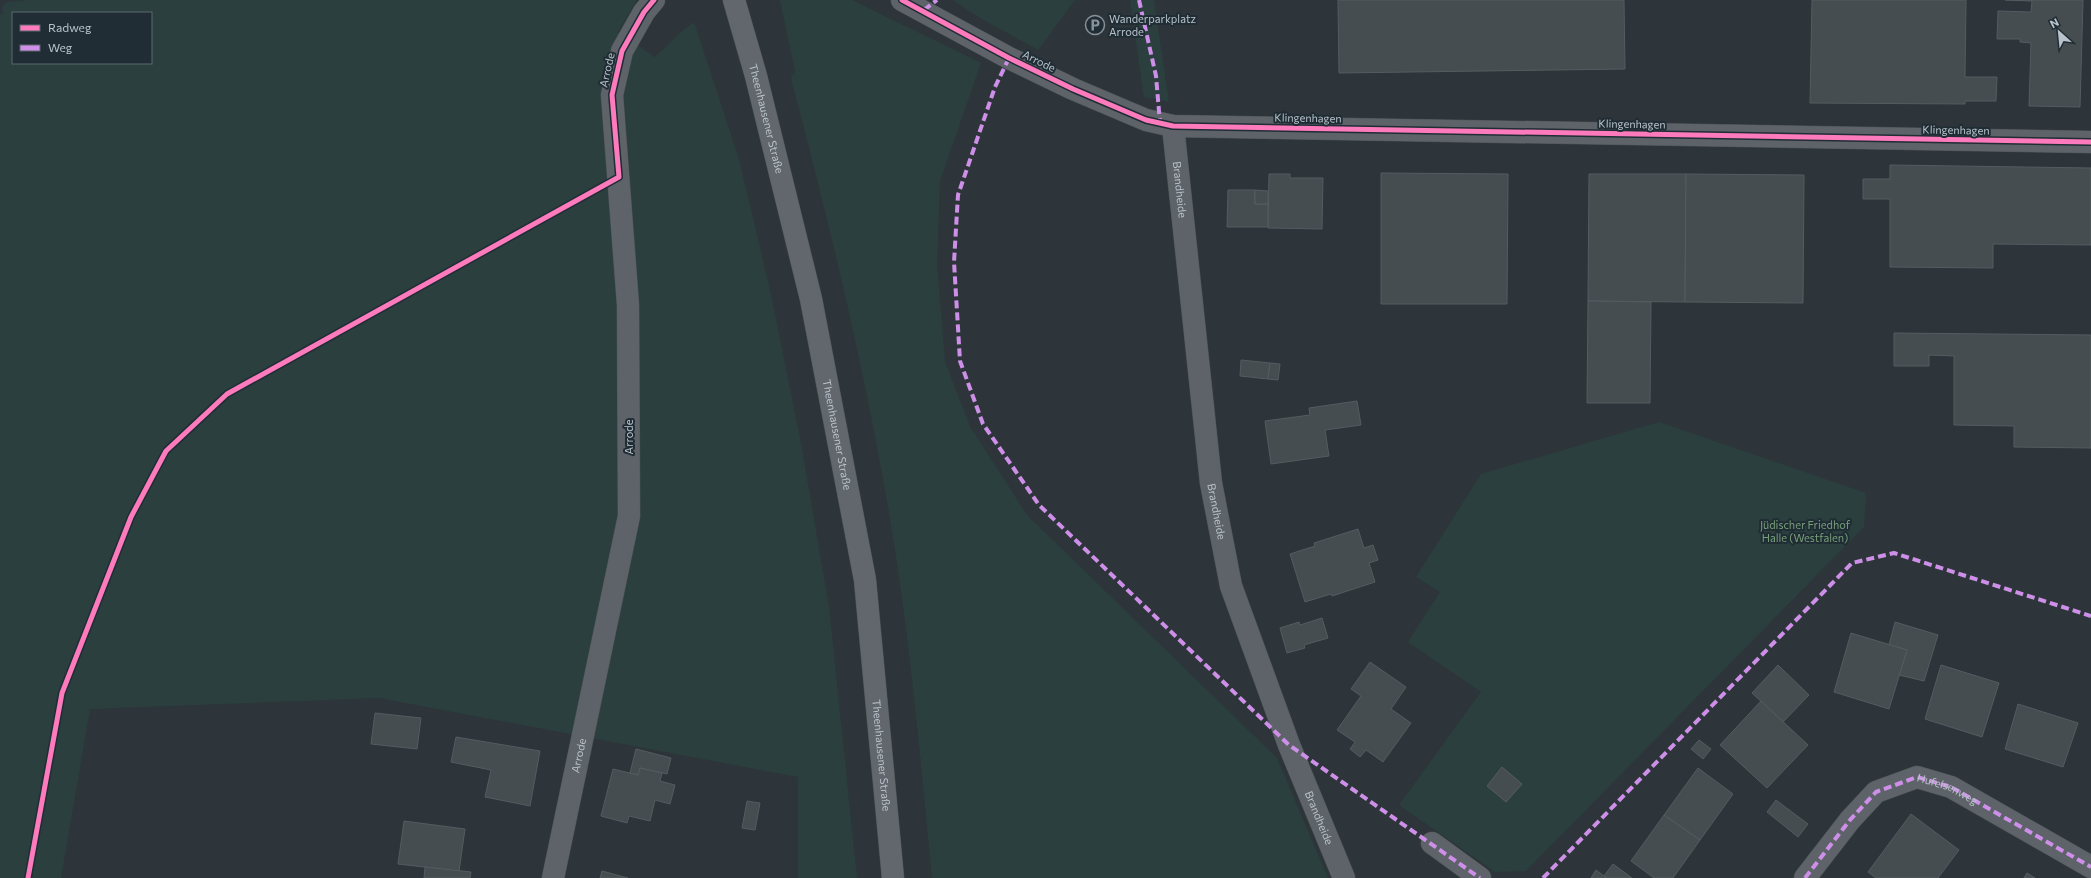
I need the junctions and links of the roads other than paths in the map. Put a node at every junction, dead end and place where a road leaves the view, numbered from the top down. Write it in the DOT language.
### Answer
graph roads {
  1 [pos="654,0"];
  2 [pos="734,0"];
  3 [pos="902,0"];
  4 [pos="1173,126"];
  5 [pos="2091,142"];
  6 [pos="1432,843"];
  7 [pos="2091,868"];
  8 [pos="553,878"];
  9 [pos="893,878"];
  10 [pos="1344,878"];
  11 [pos="1480,878"];
  12 [pos="1805,878"];
  1 -- 8 [label="street, Arrode"];
  2 -- 9 [label="main road, Theenhausener Straße"];
  3 -- 4 [label="street, Arrode"];
  4 -- 5 [label="street, Klingenhagen"];
  4 -- 10 [label="street, Brandheide"];
  6 -- 11 [label="street"];
  7 -- 12 [label="street, Hufeisenweg"];
}
